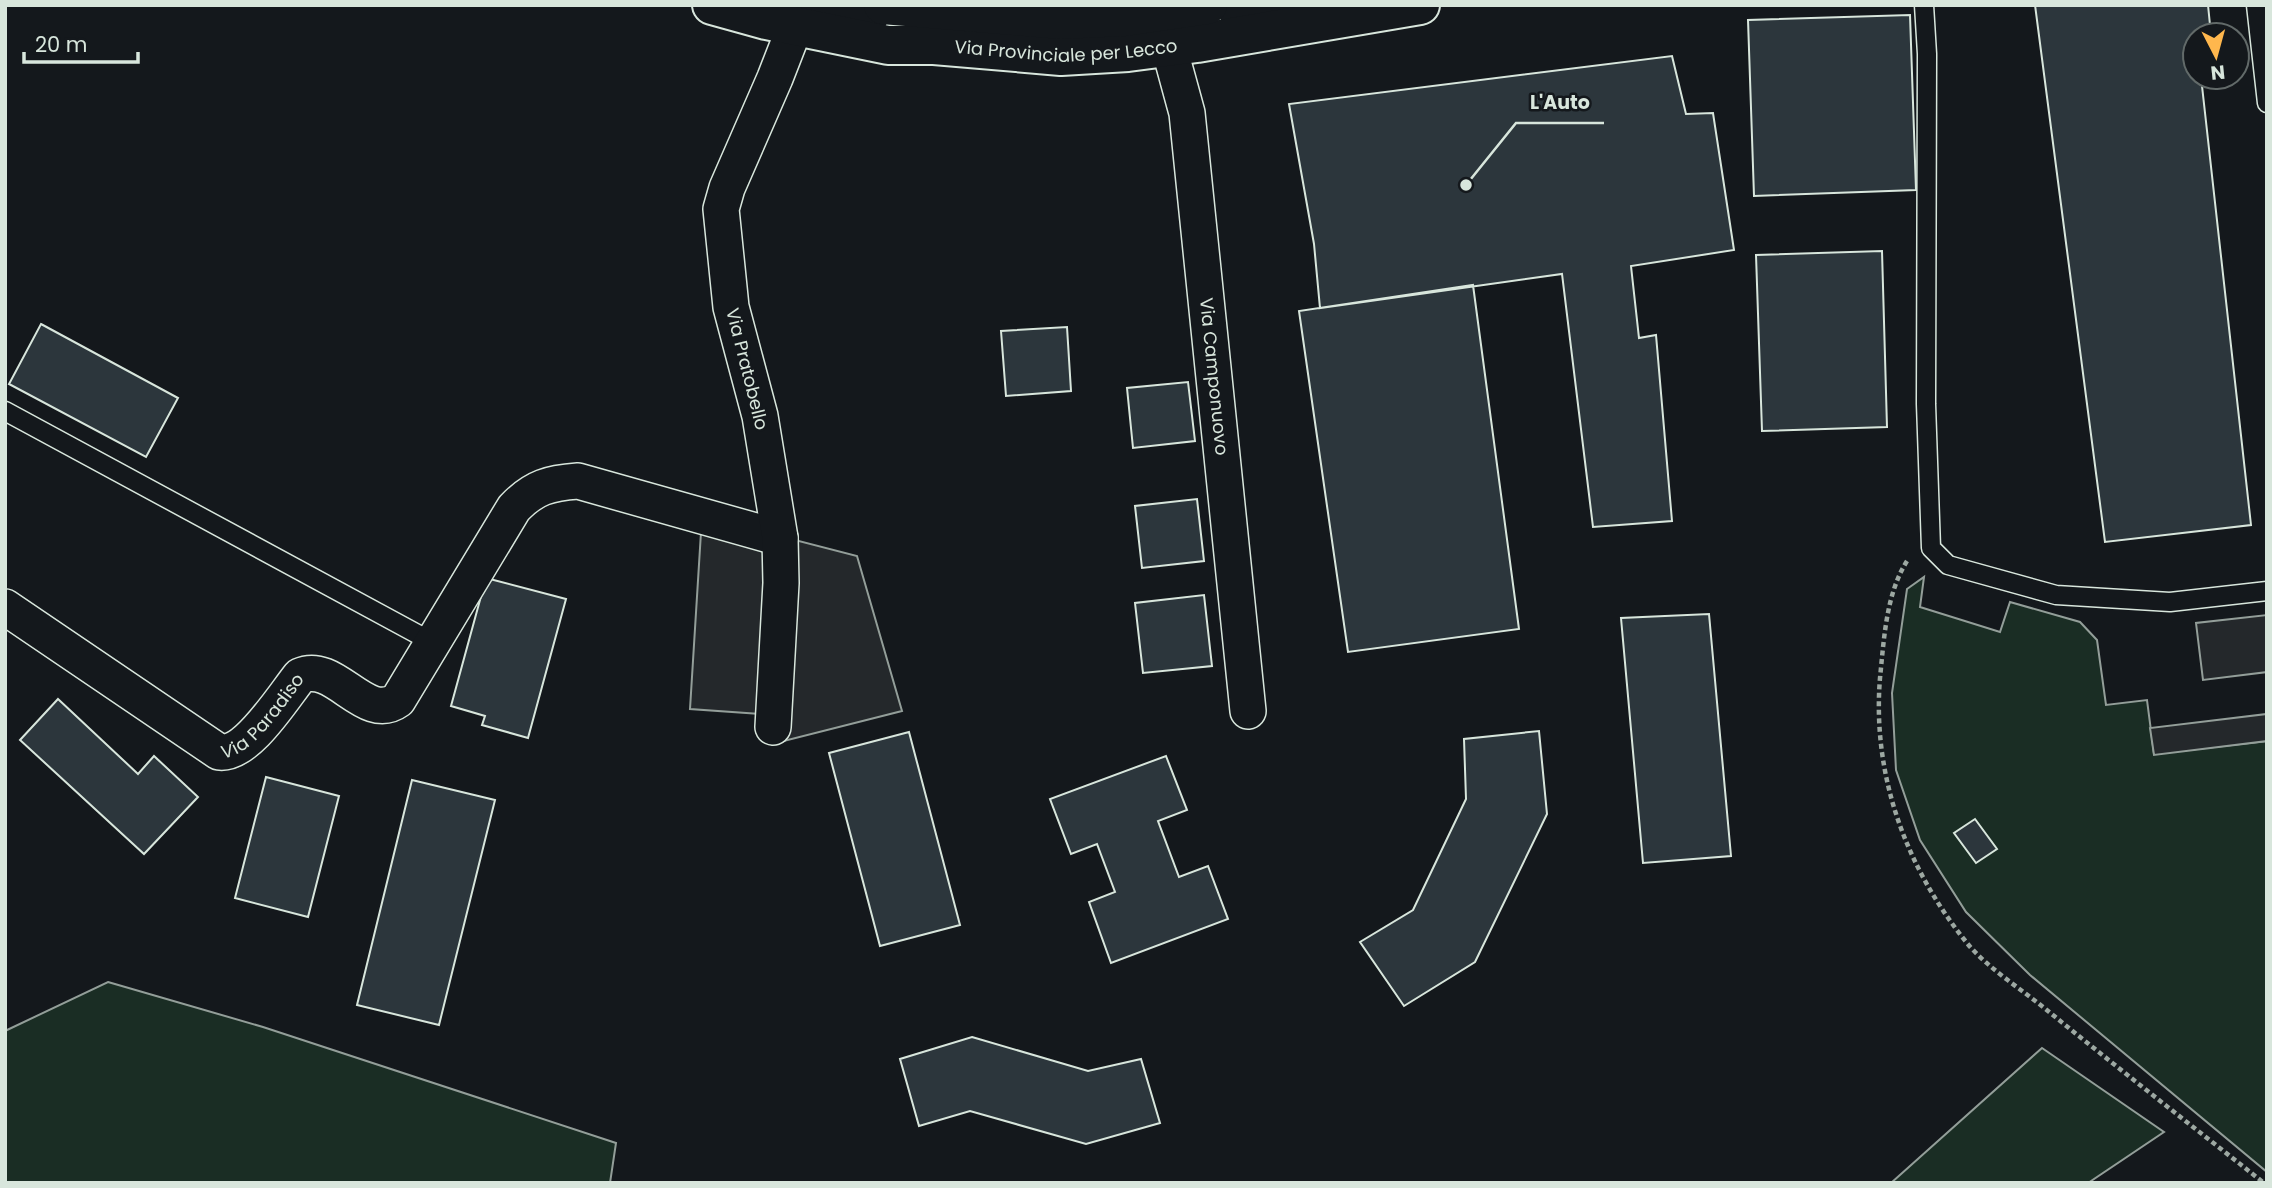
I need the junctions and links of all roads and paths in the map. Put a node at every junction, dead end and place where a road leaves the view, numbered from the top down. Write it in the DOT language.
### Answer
graph roads {
  1 [pos="712,5"];
  2 [pos="876,5"];
  3 [pos="883,5"];
  4 [pos="1208,5"];
  5 [pos="1292,5"];
  6 [pos="1420,5"];
  7 [pos="1924,5"];
  8 [pos="2256,5"];
  9 [pos="906,6"];
  10 [pos="796,24"];
  11 [pos="1169,47"];
  12 [pos="2267,103"];
  13 [pos="5,411"];
  14 [pos="1930,526"];
  15 [pos="780,538"];
  16 [pos="2267,591"];
  17 [pos="5,607"];
  18 [pos="432,642"];
  19 [pos="1248,711"];
  20 [pos="772,727"];
  21 [pos="2264,1183"];
  1 -- 10 [label="main road, Via Provinciale per Lecco"];
  2 -- 10 [label="street"];
  3 -- 9 [label="main road, Via Provinciale per Lecco"];
  4 -- 9 [label="main road, Via Provinciale per Lecco"];
  5 -- 11 [label="street"];
  6 -- 11 [label="main road, Via Provinciale per Lecco"];
  7 -- 14 [label="lane"];
  8 -- 12 [label="lane"];
  10 -- 11 [label="main road, Via Provinciale per Lecco"];
  10 -- 15 [label="street, Via Pratobello"];
  11 -- 19 [label="street, Via Camponuovo"];
  13 -- 18 [label="lane"];
  14 -- 16 [label="lane"];
  14 -- 21 [label="path"];
  15 -- 18 [label="street, Via Paradiso"];
  15 -- 20 [label="street, Via Pratobello"];
  17 -- 18 [label="street, Via Paradiso"];
}
